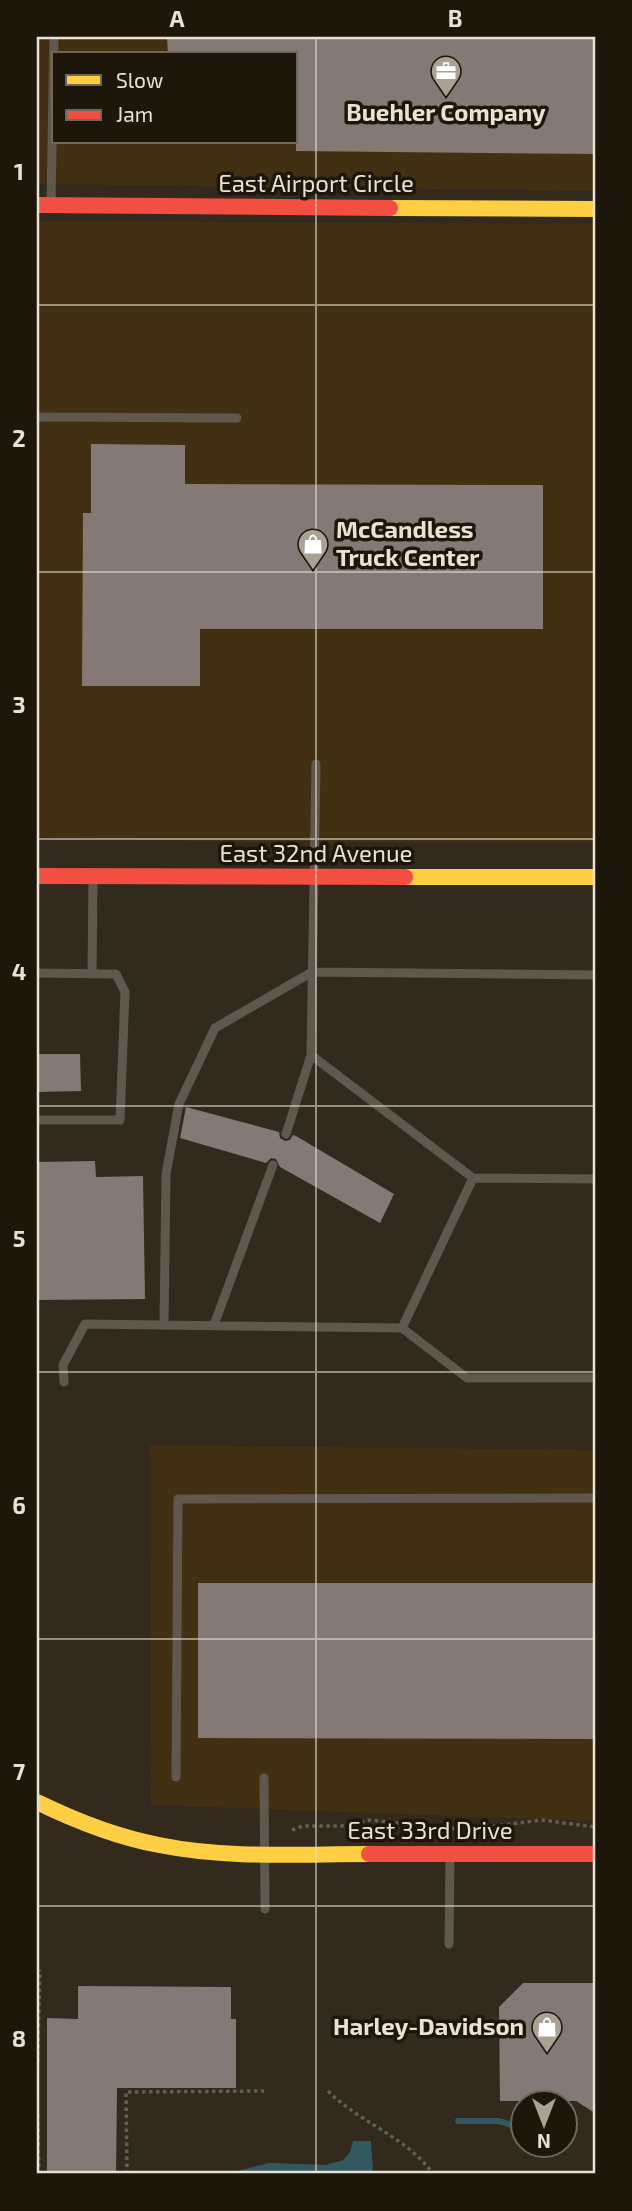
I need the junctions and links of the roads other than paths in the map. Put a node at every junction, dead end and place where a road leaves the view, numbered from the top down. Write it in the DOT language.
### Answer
graph roads {
  1 [pos="52,71"];
  2 [pos="44,205"];
  3 [pos="595,209"];
  4 [pos="37,416"];
  5 [pos="237,418"];
  6 [pos="316,764"];
  7 [pos="37,876"];
  8 [pos="93,876"];
  9 [pos="313,876"];
  10 [pos="595,877"];
  11 [pos="312,972"];
  12 [pos="37,974"];
  13 [pos="92,974"];
  14 [pos="595,975"];
  15 [pos="311,1055"];
  16 [pos="37,1120"];
  17 [pos="286,1134"];
  18 [pos="273,1165"];
  19 [pos="473,1178"];
  20 [pos="595,1179"];
  21 [pos="164,1324"];
  22 [pos="214,1325"];
  23 [pos="402,1328"];
  24 [pos="595,1378"];
  25 [pos="64,1382"];
  26 [pos="595,1498"];
  27 [pos="176,1777"];
  28 [pos="264,1778"];
  29 [pos="38,1804"];
  30 [pos="264,1854"];
  31 [pos="450,1854"];
  32 [pos="595,1854"];
  33 [pos="265,1909"];
  34 [pos="449,1944"];
  1 -- 2 [label="lane"];
  2 -- 3 [label="street, East Airport Circle"];
  4 -- 5 [label="lane"];
  6 -- 9 [label="lane"];
  7 -- 8 [label="street, East 32nd Avenue"];
  8 -- 9 [label="street, East 32nd Avenue"];
  8 -- 13 [label="lane"];
  9 -- 10 [label="street, East 32nd Avenue"];
  9 -- 11 [label="lane"];
  11 -- 14 [label="lane"];
  11 -- 15 [label="lane"];
  11 -- 21 [label="lane"];
  12 -- 13 [label="lane"];
  13 -- 16 [label="lane"];
  15 -- 17 [label="lane"];
  15 -- 19 [label="lane"];
  18 -- 22 [label="lane"];
  19 -- 20 [label="lane"];
  19 -- 23 [label="lane"];
  21 -- 22 [label="lane"];
  21 -- 25 [label="lane"];
  22 -- 23 [label="lane"];
  23 -- 24 [label="lane"];
  26 -- 27 [label="lane"];
  28 -- 30 [label="lane"];
  29 -- 30 [label="street, East 33rd Drive"];
  30 -- 31 [label="street, East 33rd Drive"];
  30 -- 33 [label="lane"];
  31 -- 32 [label="street, East 33rd Drive"];
  31 -- 34 [label="lane"];
}
